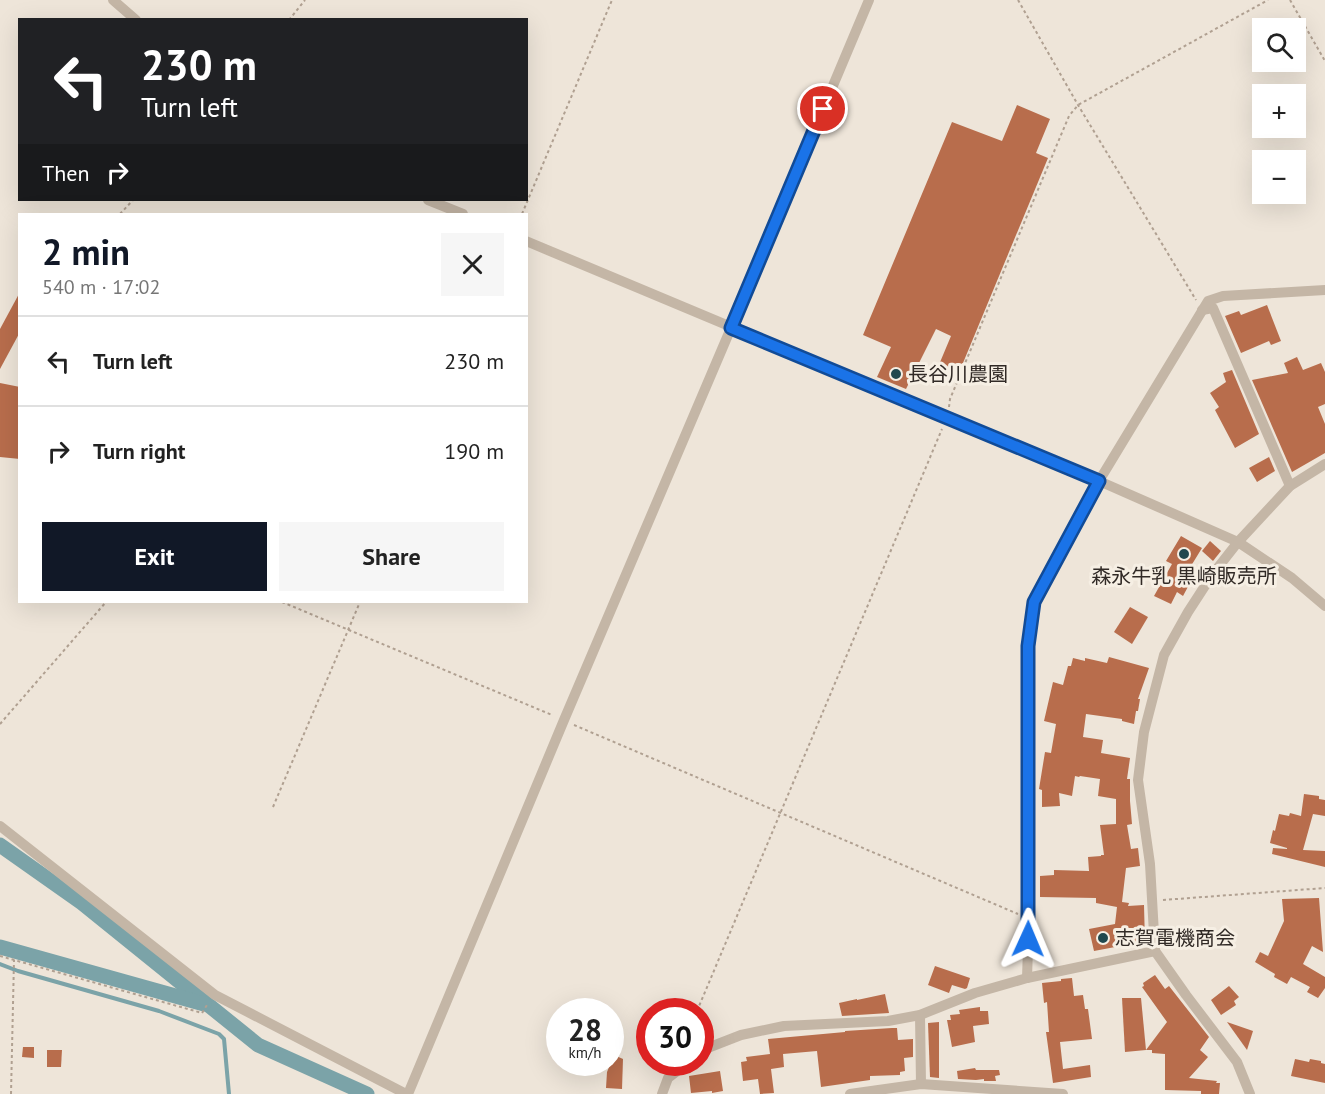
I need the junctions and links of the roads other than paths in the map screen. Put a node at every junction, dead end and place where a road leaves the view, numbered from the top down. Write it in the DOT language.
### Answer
graph roads {
  1 [pos="113,0"];
  2 [pos="869,0"];
  3 [pos="134,18"];
  4 [pos="430,201"];
  5 [pos="460,213"];
  6 [pos="528,242"];
  7 [pos="1325,290"];
  8 [pos="1202,310"];
  9 [pos="731,328"];
  10 [pos="1325,464"];
  11 [pos="1099,481"];
  12 [pos="1290,486"];
  13 [pos="1238,542"];
  14 [pos="1325,606"];
  15 [pos="0,826"];
  16 [pos="1155,951"];
  17 [pos="1027,978"];
  18 [pos="920,1015"];
  19 [pos="714,1046"];
  20 [pos="669,1076"];
  21 [pos="921,1084"];
  22 [pos="407,1094"];
  23 [pos="662,1094"];
  24 [pos="850,1094"];
  25 [pos="1063,1094"];
  26 [pos="1250,1094"];
  1 -- 3 [label="street"];
  2 -- 9 [label="street"];
  4 -- 5 [label="street"];
  6 -- 9 [label="street"];
  7 -- 8 [label="street"];
  8 -- 11 [label="street"];
  8 -- 12 [label="street"];
  9 -- 11 [label="street"];
  9 -- 22 [label="street"];
  10 -- 12 [label="street"];
  11 -- 13 [label="street"];
  11 -- 17 [label="street"];
  12 -- 13 [label="street"];
  13 -- 14 [label="street"];
  13 -- 16 [label="street"];
  15 -- 22 [label="street"];
  16 -- 17 [label="street"];
  16 -- 26 [label="street"];
  17 -- 18 [label="street"];
  18 -- 19 [label="street"];
  18 -- 21 [label="street"];
  20 -- 23 [label="street"];
  21 -- 24 [label="street"];
  21 -- 25 [label="street"];
}
